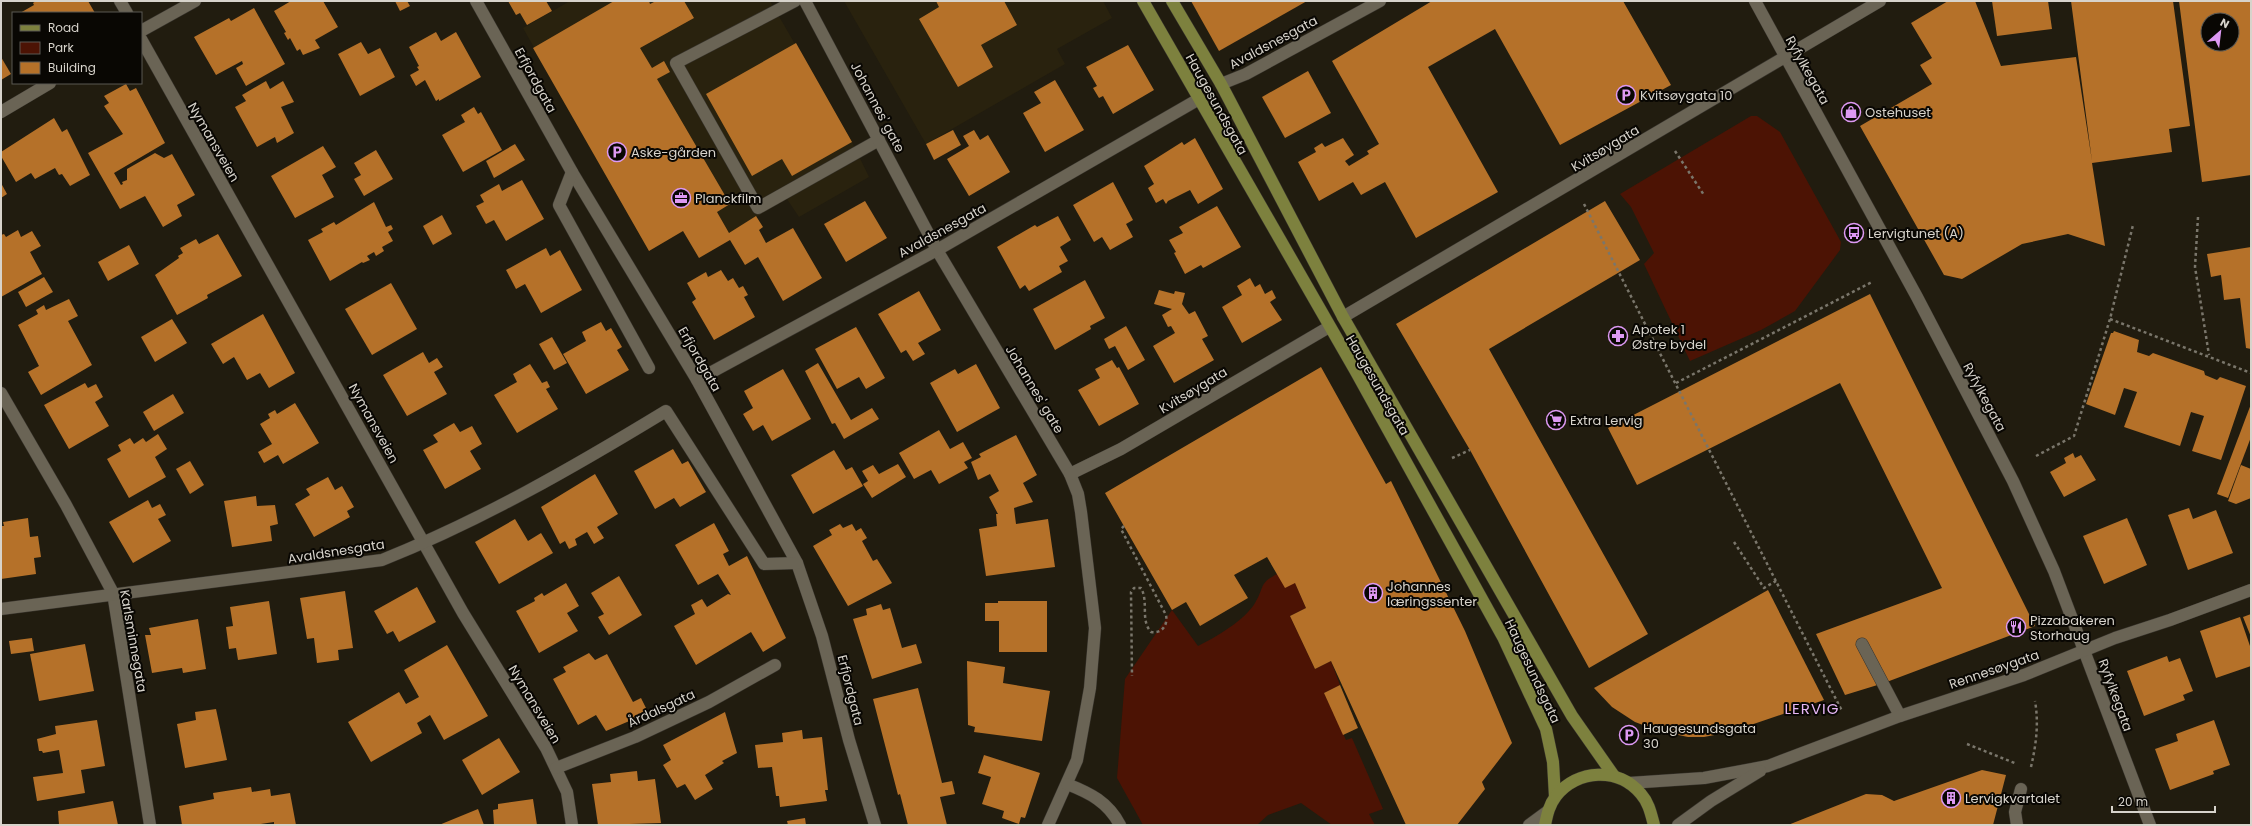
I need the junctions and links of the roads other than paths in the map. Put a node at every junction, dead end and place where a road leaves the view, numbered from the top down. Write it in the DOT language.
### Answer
graph roads {
  1 [pos="120,1"];
  2 [pos="195,1"];
  3 [pos="476,1"];
  4 [pos="795,1"];
  5 [pos="806,1"];
  6 [pos="1143,1"];
  7 [pos="1172,1"];
  8 [pos="1380,1"];
  9 [pos="1755,1"];
  10 [pos="1880,1"];
  11 [pos="126,12"];
  12 [pos="142,30"];
  13 [pos="142,41"];
  14 [pos="1785,58"];
  15 [pos="48,84"];
  16 [pos="1221,84"];
  17 [pos="1199,99"];
  18 [pos="1,112"];
  19 [pos="879,140"];
  20 [pos="572,172"];
  21 [pos="937,250"];
  22 [pos="1343,317"];
  23 [pos="1329,327"];
  24 [pos="649,368"];
  25 [pos="697,380"];
  26 [pos="1,393"];
  27 [pos="1070,474"];
  28 [pos="424,543"];
  29 [pos="797,563"];
  30 [pos="2251,590"];
  31 [pos="113,593"];
  32 [pos="1,609"];
  33 [pos="1862,644"];
  34 [pos="2085,652"];
  35 [pos="775,665"];
  36 [pos="1900,716"];
  37 [pos="1768,766"];
  38 [pos="556,768"];
  39 [pos="1614,776"];
  40 [pos="1629,783"];
  41 [pos="1066,784"];
  42 [pos="2021,789"];
  43 [pos="1555,797"];
  44 [pos="1548,811"];
  45 [pos="150,825"];
  46 [pos="572,825"];
  47 [pos="875,825"];
  48 [pos="1048,825"];
  49 [pos="1120,825"];
  50 [pos="1529,825"];
  51 [pos="1545,825"];
  52 [pos="1654,825"];
  53 [pos="1678,825"];
  54 [pos="2017,825"];
  55 [pos="2150,825"];
  1 -- 11 [label="street"];
  2 -- 12 [label="street"];
  3 -- 20 [label="street, Erfjordgata"];
  4 -- 19 [label="street"];
  5 -- 19 [label="street, Johannes' gate"];
  6 -- 17 [label="main road, Haugesundsgata"];
  7 -- 16 [label="main road, Haugesundsgata"];
  8 -- 16 [label="street, Avaldsnesgata"];
  9 -- 14 [label="street, Ryfylkegata"];
  10 -- 14 [label="street, Kvitsøygata"];
  13 -- 28 [label="street, Nymansveien"];
  14 -- 22 [label="street, Kvitsøygata"];
  14 -- 34 [label="street, Ryfylkegata"];
  15 -- 18 [label="street"];
  16 -- 22 [label="main road, Haugesundsgata"];
  17 -- 21 [label="street, Avaldsnesgata"];
  17 -- 23 [label="main road, Haugesundsgata"];
  19 -- 21 [label="street, Johannes' gate"];
  20 -- 24 [label="street"];
  20 -- 25 [label="street, Erfjordgata"];
  21 -- 25 [label="street, Avaldsnesgata"];
  21 -- 27 [label="street, Johannes' gate"];
  22 -- 39 [label="main road, Haugesundsgata"];
  23 -- 27 [label="street, Kvitsøygata"];
  23 -- 43 [label="main road, Haugesundsgata"];
  25 -- 29 [label="street, Erfjordgata"];
  26 -- 31 [label="street, Karlsminnegata"];
  27 -- 41 [label="street, Johannes' gate"];
  28 -- 29 [label="street, Avaldsnesgata"];
  28 -- 31 [label="street, Avaldsnesgata"];
  28 -- 38 [label="street, Nymansveien"];
  29 -- 47 [label="street, Erfjordgata"];
  30 -- 34 [label="street, Rennesøygata"];
  31 -- 32 [label="street, Avaldsnesgata"];
  31 -- 45 [label="street, Karlsminnegata"];
  33 -- 36 [label="street"];
  34 -- 36 [label="street, Rennesøygata"];
  34 -- 55 [label="street, Ryfylkegata"];
  35 -- 38 [label="street, Årdalsgata"];
  36 -- 37 [label="street, Rennesøygata"];
  37 -- 40 [label="street, Rennesøygata"];
  37 -- 53 [label="street, Rennesøygata"];
  38 -- 46 [label="street, Nymansveien"];
  39 -- 40 [label="main road"];
  39 -- 43 [label="main road"];
  40 -- 52 [label="main road"];
  41 -- 48 [label="street, Johannes' gate"];
  41 -- 49 [label="street"];
  42 -- 54 [label="street"];
  43 -- 44 [label="main road"];
  44 -- 50 [label="street"];
  44 -- 51 [label="main road"];
}
